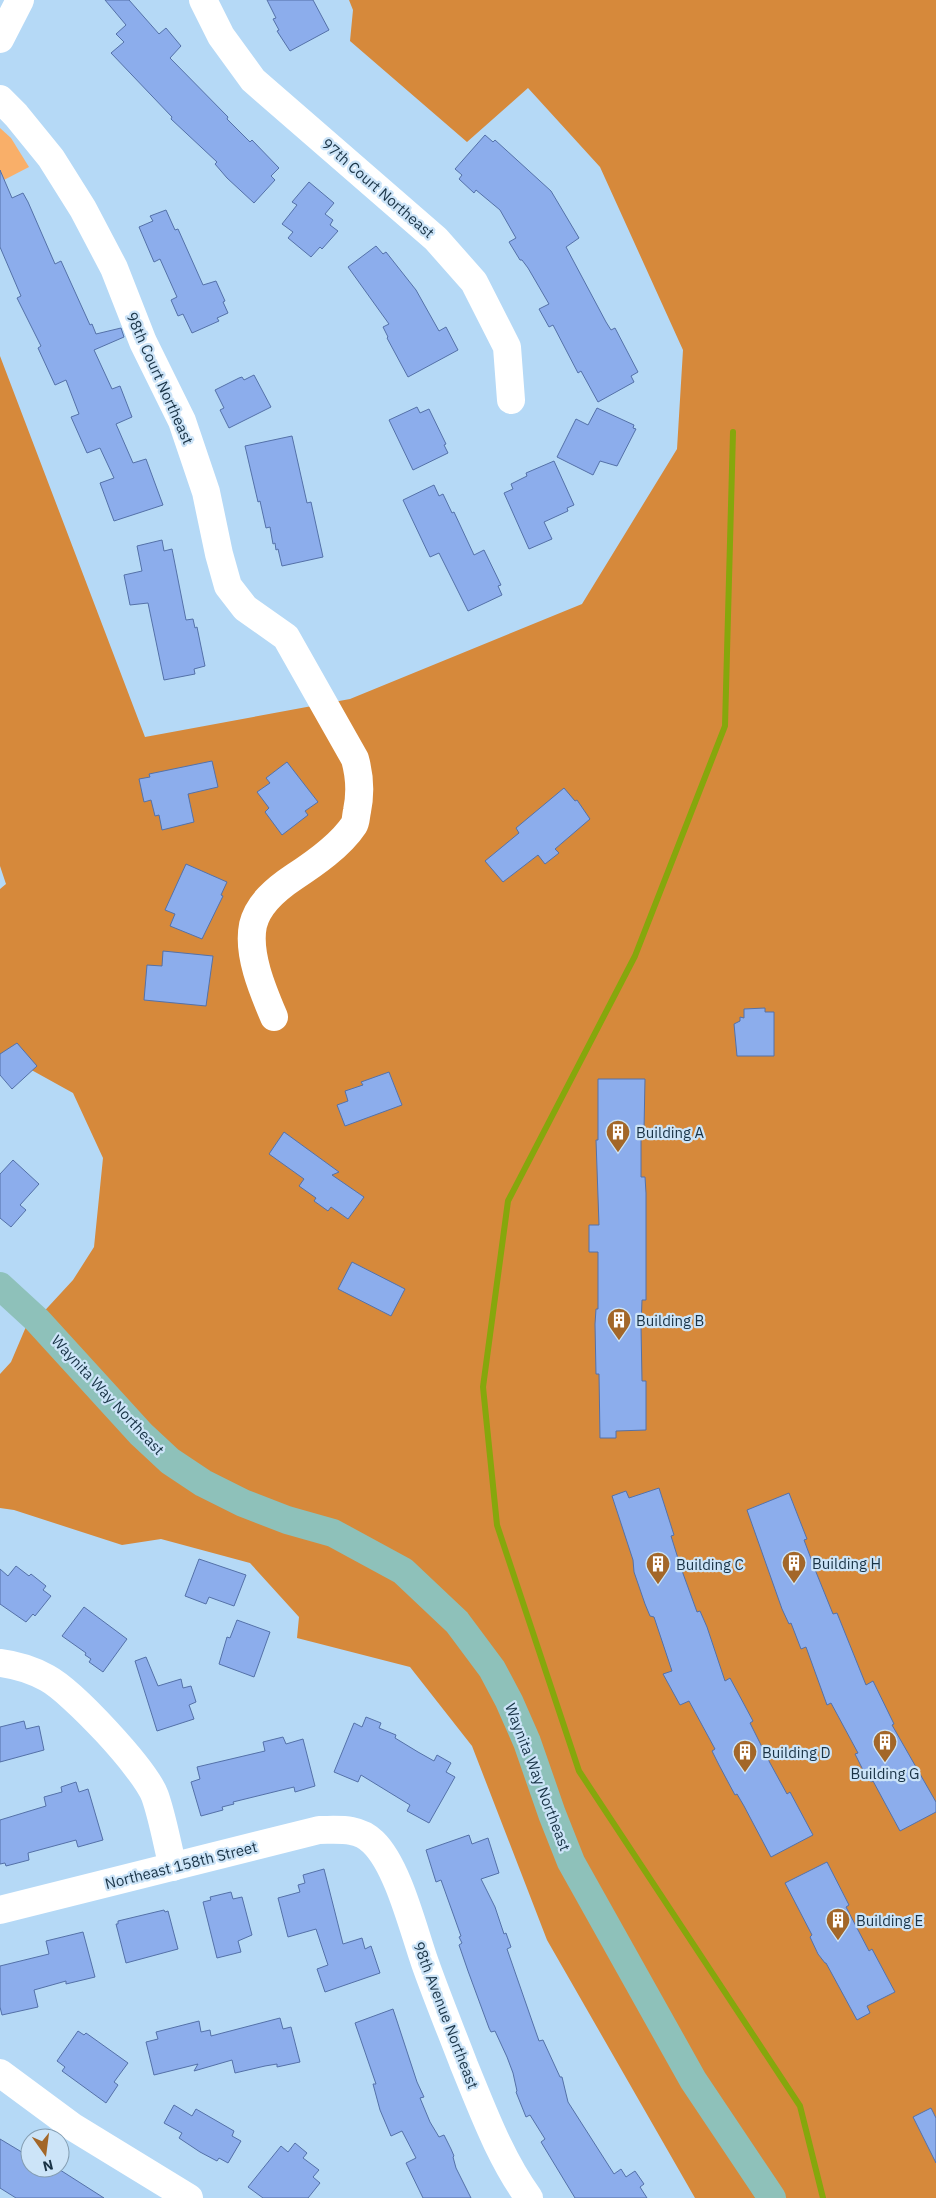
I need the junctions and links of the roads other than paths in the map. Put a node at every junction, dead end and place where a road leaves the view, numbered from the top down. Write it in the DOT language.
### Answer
graph roads {
  1 [pos="20,0"];
  2 [pos="203,0"];
  3 [pos="0,39"];
  4 [pos="0,99"];
  5 [pos="511,400"];
  6 [pos="274,1017"];
  7 [pos="0,1286"];
  8 [pos="0,1663"];
  9 [pos="363,1834"];
  10 [pos="173,1867"];
  11 [pos="0,1910"];
  12 [pos="0,2073"];
  13 [pos="189,2198"];
  14 [pos="529,2198"];
  15 [pos="772,2198"];
  1 -- 3 [label="street"];
  2 -- 5 [label="street, 97th Court Northeast"];
  4 -- 6 [label="street, 98th Court Northeast"];
  7 -- 15 [label="main road, Waynita Way Northeast"];
  8 -- 10 [label="street"];
  9 -- 10 [label="street, Northeast 158th Street"];
  9 -- 14 [label="street, 98th Avenue Northeast"];
  10 -- 11 [label="street, Northeast 158th Street"];
  12 -- 13 [label="street"];
}
